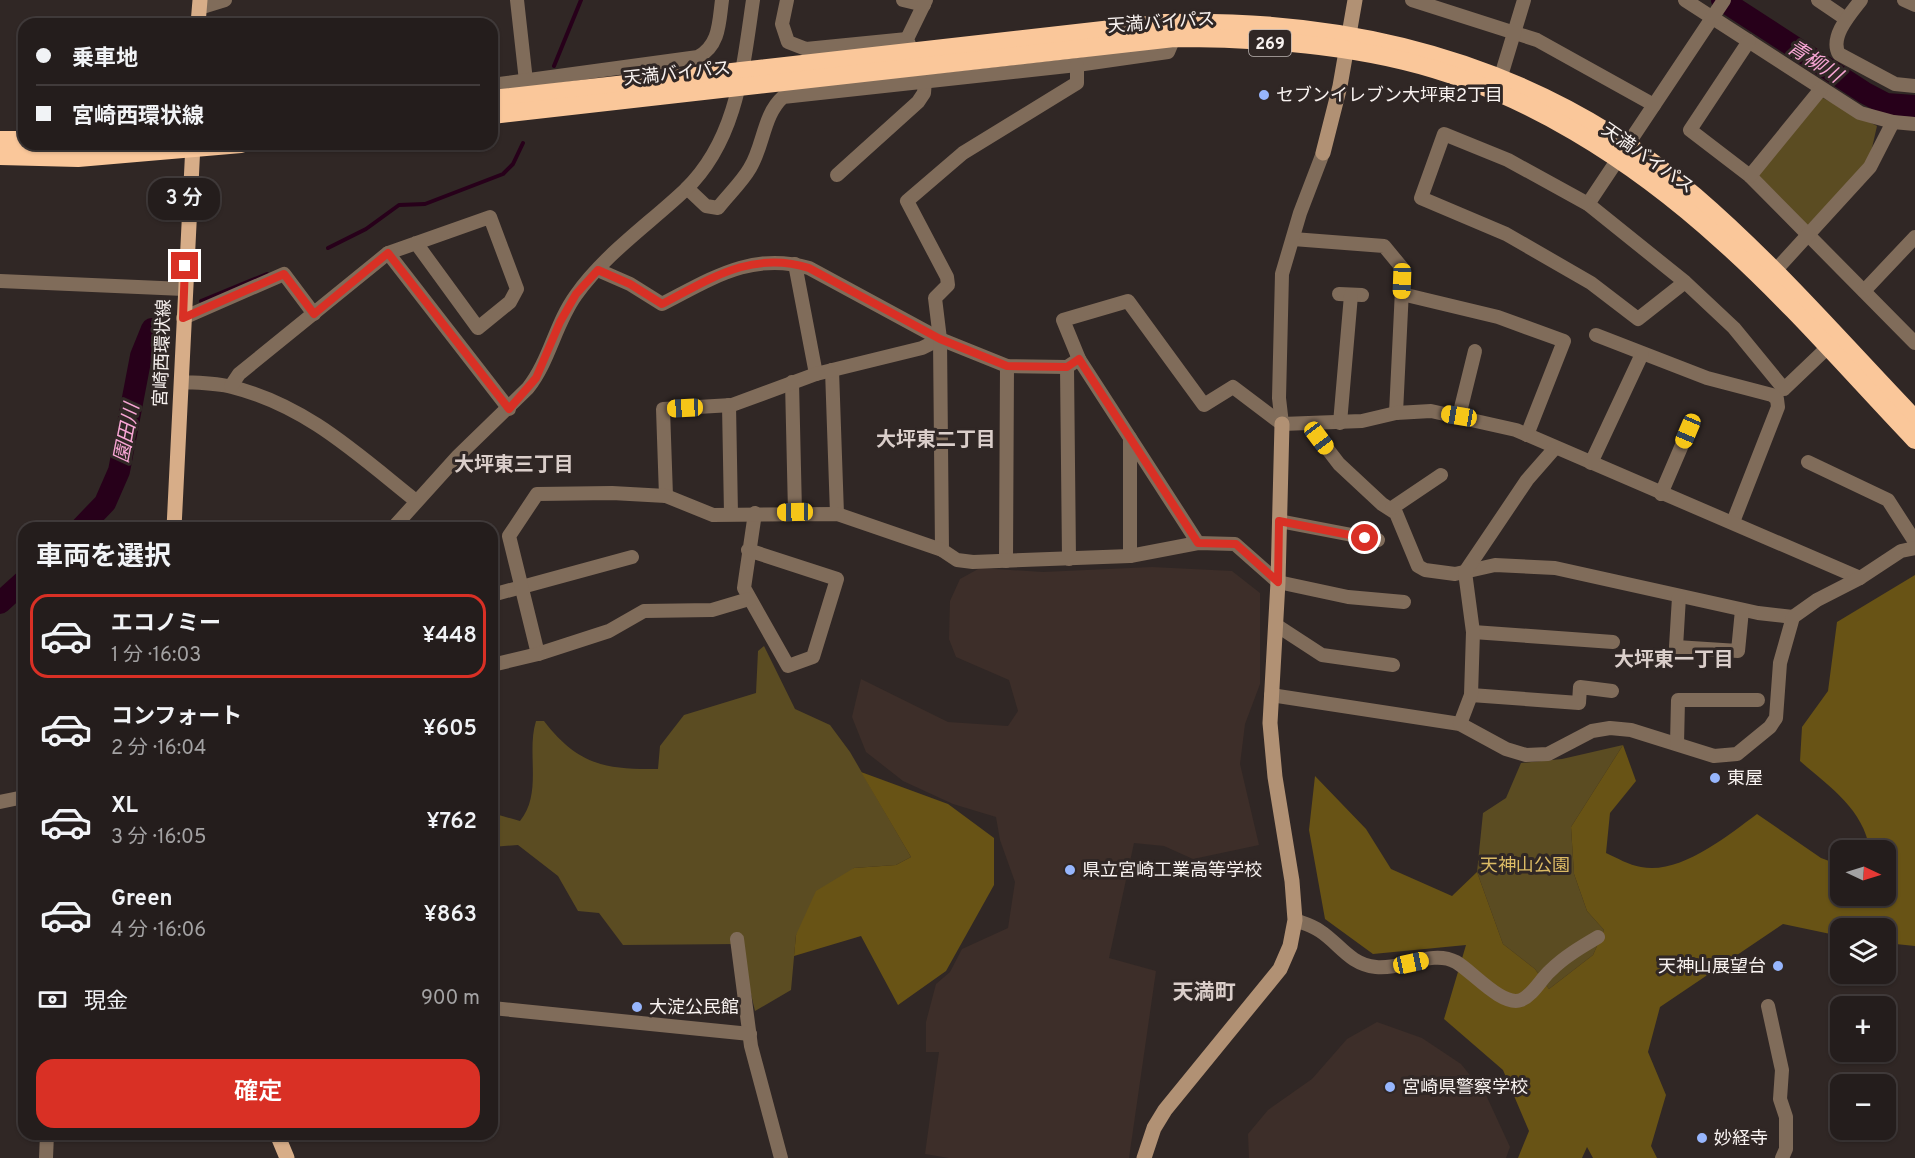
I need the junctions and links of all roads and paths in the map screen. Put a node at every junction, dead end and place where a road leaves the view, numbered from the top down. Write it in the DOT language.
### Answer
graph roads {
  1 [pos="225,0"];
  2 [pos="517,0"];
  3 [pos="722,0"];
  4 [pos="753,0"];
  5 [pos="787,0"];
  6 [pos="903,0"];
  7 [pos="1355,0"];
  8 [pos="1412,0"];
  9 [pos="1524,0"];
  10 [pos="1685,0"];
  11 [pos="1724,0"];
  12 [pos="1818,0"];
  13 [pos="1862,0"];
  14 [pos="1904,0"];
  15 [pos="925,3"];
  16 [pos="199,4"];
  17 [pos="1915,5"];
  18 [pos="1713,17"];
  19 [pos="1846,20"];
  20 [pos="1512,32"];
  21 [pos="1174,38"];
  22 [pos="1749,41"];
  23 [pos="1349,42"];
  24 [pos="909,45"];
  25 [pos="1077,65"];
  26 [pos="1501,76"];
  27 [pos="741,79"];
  28 [pos="925,80"];
  29 [pos="526,81"];
  30 [pos="498,84"];
  31 [pos="1915,86"];
  32 [pos="1821,89"];
  33 [pos="498,99"];
  34 [pos="1654,105"];
  35 [pos="498,114"];
  36 [pos="1893,122"];
  37 [pos="1915,124"];
  38 [pos="0,140"];
  39 [pos="18,140"];
  40 [pos="162,150"];
  41 [pos="193,150"];
  42 [pos="1623,152"];
  43 [pos="1323,153"];
  44 [pos="0,156"];
  45 [pos="837,175"];
  46 [pos="1750,177"];
  47 [pos="687,188"];
  48 [pos="1588,204"];
  49 [pos="1807,235"];
  50 [pos="1915,237"];
  51 [pos="1293,239"];
  52 [pos="416,243"];
  53 [pos="388,253"];
  54 [pos="795,264"];
  55 [pos="598,270"];
  56 [pos="1774,272"];
  57 [pos="0,281"];
  58 [pos="1685,282"];
  59 [pos="184,289"];
  60 [pos="1864,291"];
  61 [pos="1402,294"];
  62 [pos="1351,295"];
  63 [pos="314,314"];
  64 [pos="183,318"];
  65 [pos="1596,335"];
  66 [pos="940,339"];
  67 [pos="1915,343"];
  68 [pos="1827,348"];
  69 [pos="1475,351"];
  70 [pos="1642,354"];
  71 [pos="1073,363"];
  72 [pos="1007,366"];
  73 [pos="832,369"];
  74 [pos="816,374"];
  75 [pos="182,382"];
  76 [pos="792,382"];
  77 [pos="231,386"];
  78 [pos="729,405"];
  79 [pos="509,409"];
  80 [pos="1396,413"];
  81 [pos="1459,416"];
  82 [pos="1915,419"];
  83 [pos="1340,423"];
  84 [pos="1282,424"];
  85 [pos="1309,425"];
  86 [pos="1688,431"];
  87 [pos="1527,435"];
  88 [pos="1130,438"];
  89 [pos="1915,440"];
  90 [pos="1555,448"];
  91 [pos="1808,462"];
  92 [pos="1591,463"];
  93 [pos="1441,475"];
  94 [pos="1661,494"];
  95 [pos="666,496"];
  96 [pos="416,501"];
  97 [pos="1392,508"];
  98 [pos="795,512"];
  99 [pos="755,513"];
  100 [pos="731,514"];
  101 [pos="837,514"];
  102 [pos="1279,521"];
  103 [pos="174,522"];
  104 [pos="398,522"];
  105 [pos="1733,522"];
  106 [pos="1378,540"];
  107 [pos="1915,542"];
  108 [pos="1198,543"];
  109 [pos="1915,548"];
  110 [pos="748,550"];
  111 [pos="942,550"];
  112 [pos="1130,556"];
  113 [pos="632,557"];
  114 [pos="1070,559"];
  115 [pos="1006,561"];
  116 [pos="1465,572"];
  117 [pos="1860,578"];
  118 [pos="1278,582"];
  119 [pos="522,587"];
  120 [pos="498,593"];
  121 [pos="1679,597"];
  122 [pos="749,598"];
  123 [pos="1404,602"];
  124 [pos="1742,610"];
  125 [pos="1793,617"];
  126 [pos="1275,625"];
  127 [pos="1473,632"];
  128 [pos="1613,642"];
  129 [pos="538,654"];
  130 [pos="498,663"];
  131 [pos="1393,665"];
  132 [pos="1612,691"];
  133 [pos="1271,695"];
  134 [pos="1472,696"];
  135 [pos="1758,700"];
  136 [pos="1460,724"];
  137 [pos="1677,744"];
  138 [pos="18,798"];
  139 [pos="0,802"];
  140 [pos="1295,920"];
  141 [pos="1598,937"];
  142 [pos="737,939"];
  143 [pos="1768,1006"];
  144 [pos="498,1009"];
  145 [pos="750,1034"];
  146 [pos="47,1140"];
  147 [pos="280,1140"];
  148 [pos="46,1158"];
  149 [pos="287,1158"];
  150 [pos="781,1158"];
  151 [pos="1144,1158"];
  152 [pos="1782,1158"];
  1 -- 16 [label="street"];
  2 -- 29 [label="street"];
  3 -- 29 [label="street"];
  4 -- 27 [label="street"];
  5 -- 24 [label="street"];
  6 -- 15 [label="street"];
  7 -- 23 [label="street"];
  8 -- 20 [label="street"];
  9 -- 20 [label="street"];
  10 -- 18 [label="street"];
  11 -- 18 [label="street"];
  12 -- 19 [label="street"];
  13 -- 19 [label="street"];
  14 -- 17 [label="street"];
  15 -- 24 [label="street"];
  18 -- 22 [label="street"];
  18 -- 34 [label="street"];
  19 -- 31 [label="street"];
  20 -- 26 [label="street"];
  20 -- 34 [label="street"];
  21 -- 23 [label="highway, 天満バイパス / 269"];
  21 -- 25 [label="street"];
  21 -- 27 [label="highway, 天満バイパス / 269"];
  22 -- 32 [label="street"];
  22 -- 46 [label="street"];
  23 -- 24 [label="highway, 天満バイパス / 269"];
  23 -- 26 [label="highway, 天満バイパス / 269"];
  23 -- 42 [label="highway, 天満バイパス / 269"];
  23 -- 43 [label="street"];
  24 -- 27 [label="highway, 天満バイパス / 269"];
  25 -- 28 [label="street"];
  25 -- 66 [label="street"];
  26 -- 42 [label="highway, 天満バイパス / 269"];
  27 -- 33 [label="highway, 天満バイパス / 269"];
  27 -- 35 [label="highway, 天満バイパス / 269"];
  27 -- 47 [label="street"];
  28 -- 45 [label="street"];
  28 -- 47 [label="street"];
  29 -- 30 [label="street"];
  32 -- 36 [label="street"];
  32 -- 46 [label="street"];
  34 -- 42 [label="street"];
  36 -- 37 [label="street"];
  36 -- 49 [label="street"];
  38 -- 39 [label="highway"];
  40 -- 44 [label="highway"];
  41 -- 59 [label="main road, 宮崎西環状線"];
  42 -- 48 [label="street"];
  42 -- 56 [label="highway, 天満バイパス / 269"];
  42 -- 68 [label="highway, 天満バイパス / 269"];
  43 -- 51 [label="street"];
  46 -- 49 [label="street"];
  47 -- 55 [label="street"];
  48 -- 58 [label="street"];
  48 -- 58 [label="street"];
  49 -- 56 [label="street"];
  49 -- 60 [label="street"];
  50 -- 60 [label="street"];
  51 -- 61 [label="street"];
  51 -- 84 [label="street"];
  52 -- 52 [label="street"];
  52 -- 53 [label="street"];
  53 -- 63 [label="street"];
  53 -- 79 [label="street"];
  54 -- 55 [label="street"];
  54 -- 66 [label="street"];
  54 -- 74 [label="street"];
  55 -- 79 [label="street"];
  56 -- 82 [label="highway, 天満バイパス / 269"];
  57 -- 59 [label="street"];
  58 -- 68 [label="street"];
  59 -- 64 [label="main road, 宮崎西環状線"];
  60 -- 67 [label="street"];
  61 -- 80 [label="street"];
  61 -- 87 [label="street"];
  62 -- 83 [label="street"];
  63 -- 64 [label="street"];
  63 -- 77 [label="street"];
  64 -- 75 [label="main road, 宮崎西環状線"];
  65 -- 70 [label="street"];
  66 -- 72 [label="street"];
  66 -- 73 [label="street"];
  66 -- 111 [label="street"];
  68 -- 89 [label="highway, 天満バイパス / 269"];
  69 -- 81 [label="street"];
  70 -- 92 [label="street"];
  70 -- 105 [label="street"];
  71 -- 72 [label="street"];
  71 -- 84 [label="street"];
  71 -- 88 [label="street"];
  71 -- 114 [label="street"];
  72 -- 115 [label="street"];
  73 -- 74 [label="street"];
  73 -- 101 [label="street"];
  74 -- 76 [label="street"];
  75 -- 77 [label="street"];
  75 -- 103 [label="main road, 宮崎西環状線"];
  76 -- 78 [label="street"];
  76 -- 98 [label="street"];
  77 -- 96 [label="street"];
  78 -- 95 [label="street"];
  78 -- 100 [label="street"];
  79 -- 96 [label="street"];
  80 -- 81 [label="street"];
  80 -- 83 [label="street"];
  81 -- 87 [label="street"];
  83 -- 85 [label="street"];
  84 -- 85 [label="street"];
  84 -- 102 [label="street"];
  85 -- 97 [label="street"];
  86 -- 94 [label="street"];
  87 -- 90 [label="street"];
  88 -- 108 [label="street"];
  88 -- 112 [label="street"];
  90 -- 92 [label="street"];
  90 -- 116 [label="street"];
  91 -- 107 [label="street"];
  92 -- 94 [label="street"];
  93 -- 97 [label="street"];
  94 -- 105 [label="street"];
  95 -- 100 [label="street"];
  95 -- 119 [label="street"];
  96 -- 104 [label="street"];
  97 -- 116 [label="street"];
  98 -- 99 [label="street"];
  98 -- 101 [label="street"];
  99 -- 100 [label="street"];
  99 -- 110 [label="street"];
  101 -- 111 [label="street"];
  102 -- 106 [label="street"];
  102 -- 118 [label="street"];
  105 -- 117 [label="street"];
  108 -- 112 [label="street"];
  108 -- 118 [label="street"];
  109 -- 117 [label="street"];
  110 -- 122 [label="street"];
  110 -- 122 [label="street"];
  111 -- 115 [label="street"];
  112 -- 114 [label="street"];
  113 -- 119 [label="street"];
  114 -- 115 [label="street"];
  116 -- 121 [label="street"];
  116 -- 127 [label="street"];
  117 -- 125 [label="street"];
  118 -- 123 [label="street"];
  118 -- 126 [label="street"];
  119 -- 120 [label="street"];
  119 -- 129 [label="street"];
  121 -- 124 [label="street"];
  121 -- 124 [label="street"];
  122 -- 129 [label="street"];
  124 -- 125 [label="street"];
  125 -- 137 [label="street"];
  126 -- 131 [label="street"];
  126 -- 133 [label="street"];
  127 -- 128 [label="street"];
  127 -- 134 [label="street"];
  129 -- 130 [label="street"];
  132 -- 134 [label="street"];
  133 -- 136 [label="street"];
  133 -- 140 [label="street"];
  134 -- 136 [label="street"];
  135 -- 137 [label="street"];
  136 -- 137 [label="street"];
  138 -- 139 [label="street"];
  140 -- 141 [label="street"];
  140 -- 151 [label="street"];
  142 -- 145 [label="street"];
  143 -- 152 [label="street"];
  144 -- 145 [label="street"];
  145 -- 150 [label="street"];
  146 -- 148 [label="street"];
  147 -- 149 [label="main road"];
}
